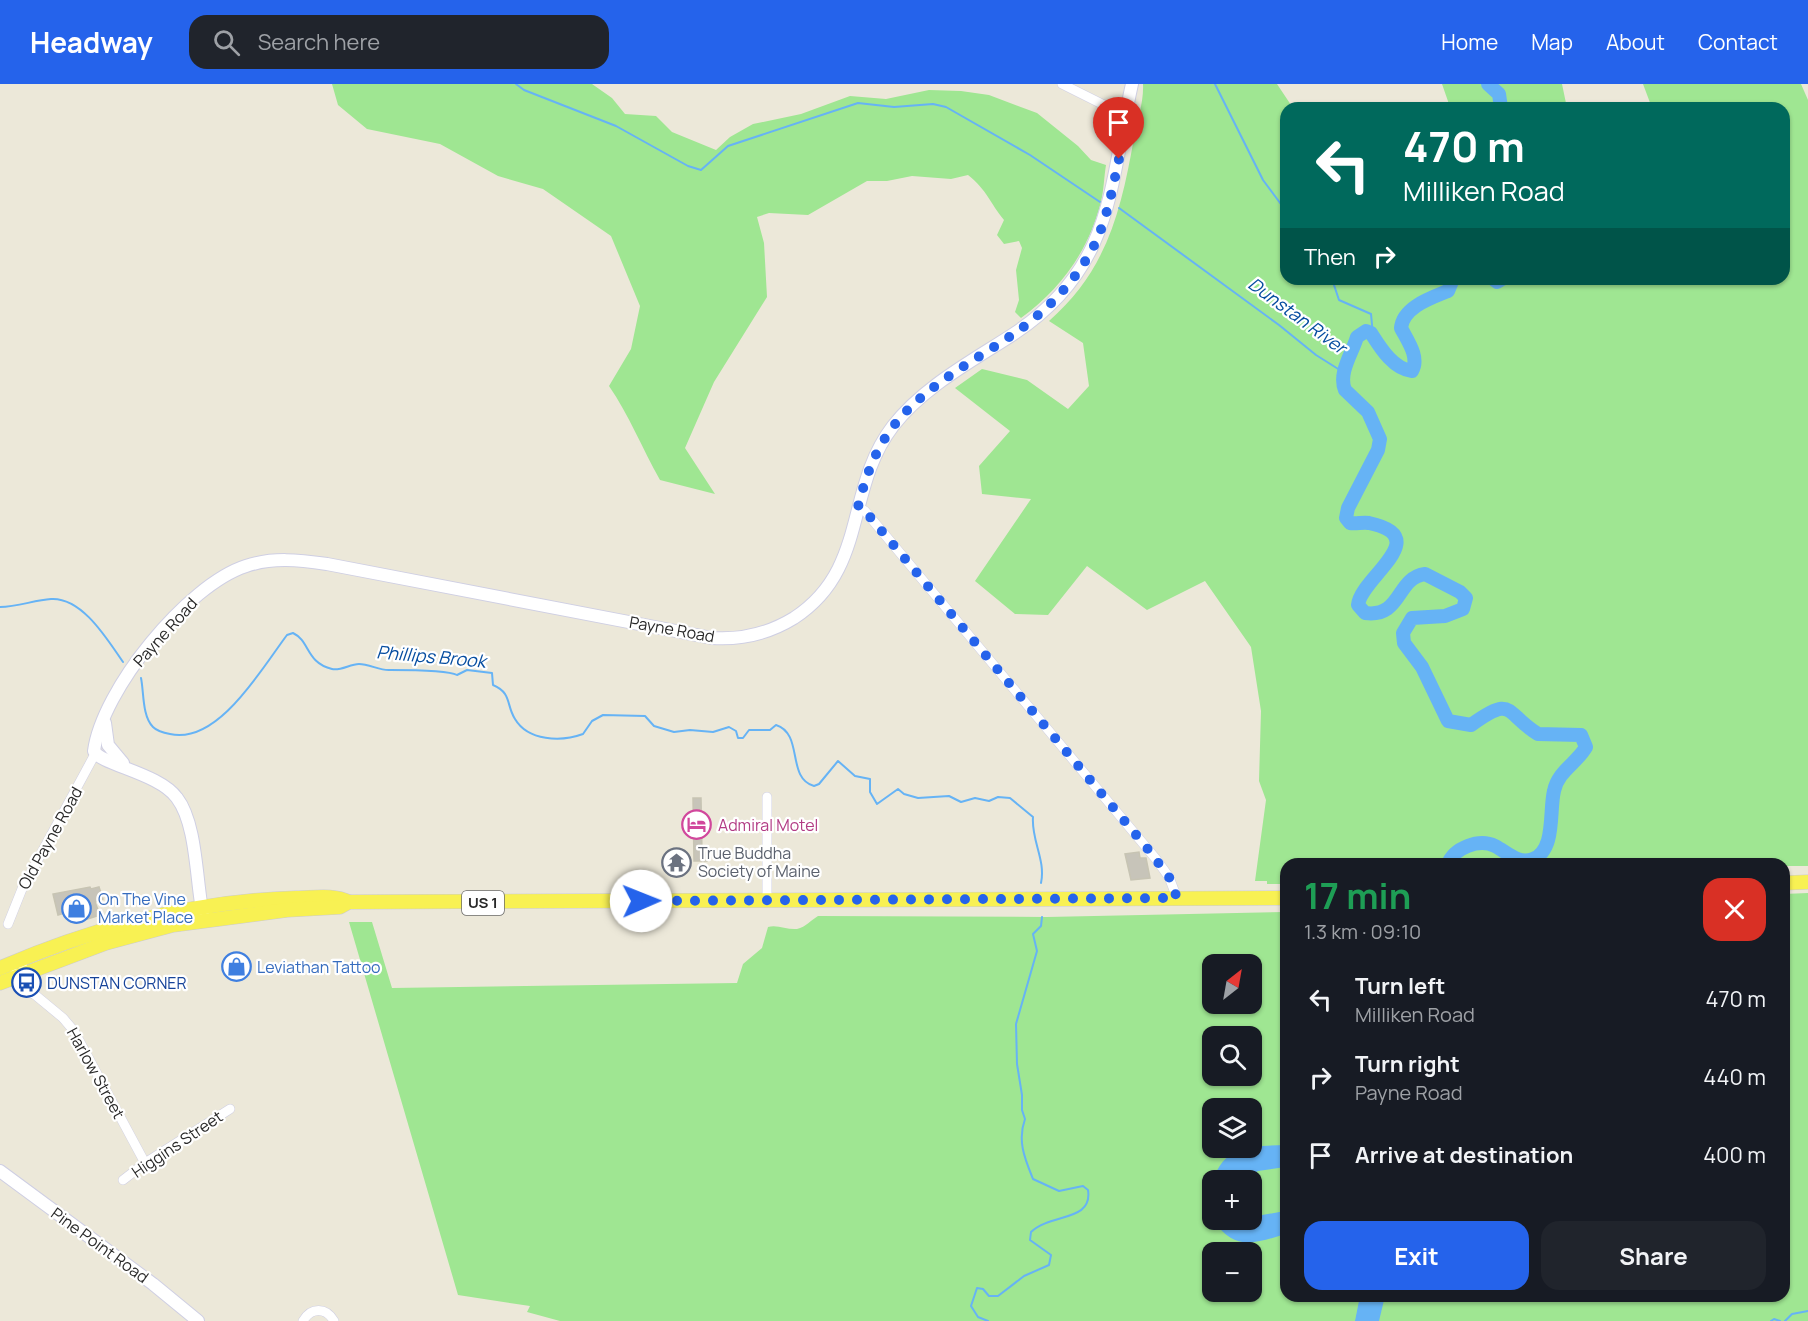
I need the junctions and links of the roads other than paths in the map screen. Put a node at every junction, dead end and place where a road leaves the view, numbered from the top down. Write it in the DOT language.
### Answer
graph roads {
  1 [pos="1062,84"];
  2 [pos="1132,84"];
  3 [pos="1126,116"];
  4 [pos="858,507"];
  5 [pos="105,716"];
  6 [pos="95,754"];
  7 [pos="128,767"];
  8 [pos="767,797"];
  9 [pos="1808,882"];
  10 [pos="1790,883"];
  11 [pos="1177,898"];
  12 [pos="1280,898"];
  13 [pos="767,900"];
  14 [pos="202,914"];
  15 [pos="8,924"];
  16 [pos="15,968"];
  17 [pos="0,983"];
  18 [pos="230,1108"];
  19 [pos="145,1163"];
  20 [pos="0,1171"];
  21 [pos="123,1180"];
  22 [pos="198,1321"];
  23 [pos="303,1321"];
  24 [pos="334,1321"];
  1 -- 3 [label="street"];
  2 -- 3 [label="main road, Payne Road"];
  3 -- 4 [label="main road, Payne Road"];
  4 -- 5 [label="main road, Payne Road"];
  4 -- 11 [label="street"];
  5 -- 6 [label="main road, Payne Road"];
  5 -- 7 [label="main road"];
  6 -- 7 [label="main road"];
  6 -- 15 [label="street, Old Payne Road"];
  7 -- 14 [label="main road"];
  8 -- 13 [label="street"];
  9 -- 10 [label="main road"];
  11 -- 12 [label="main road, US 1"];
  11 -- 13 [label="main road, US 1"];
  13 -- 14 [label="main road, US 1"];
  14 -- 16 [label="main road, US 1"];
  16 -- 17 [label="main road, US 1"];
  16 -- 19 [label="street, Harlow Street"];
  18 -- 19 [label="street, Higgins Street"];
  19 -- 21 [label="street, Higgins Street"];
  20 -- 22 [label="main road, Pine Point Road"];
  23 -- 24 [label="street"];
}
